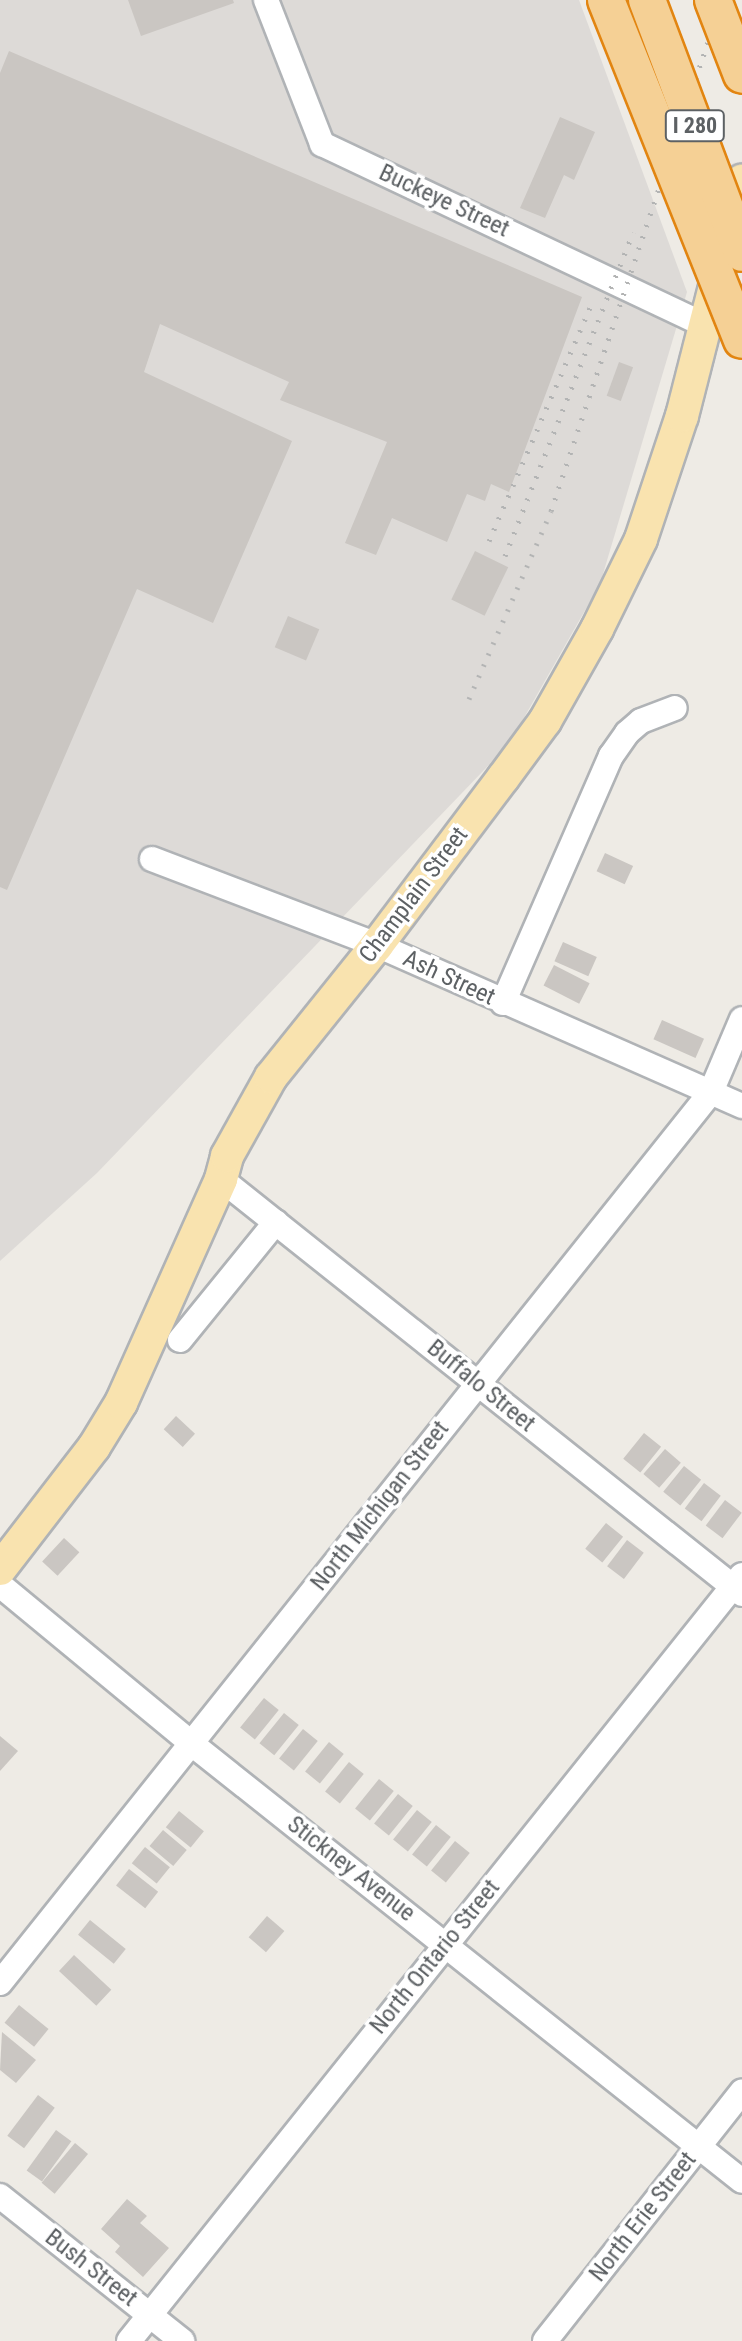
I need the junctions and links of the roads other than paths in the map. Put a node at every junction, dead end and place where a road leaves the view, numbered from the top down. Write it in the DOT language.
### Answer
graph roads {
  1 [pos="266,0"];
  2 [pos="606,0"];
  3 [pos="647,0"];
  4 [pos="713,0"];
  5 [pos="742,75"];
  6 [pos="742,181"];
  7 [pos="742,253"];
  8 [pos="708,313"];
  9 [pos="742,340"];
  10 [pos="675,708"];
  11 [pos="152,859"];
  12 [pos="377,945"];
  13 [pos="503,1003"];
  14 [pos="742,1019"];
  15 [pos="711,1092"];
  16 [pos="742,1106"];
  17 [pos="221,1179"];
  18 [pos="276,1222"];
  19 [pos="180,1340"];
  20 [pos="477,1383"];
  21 [pos="0,1569"];
  22 [pos="0,1585"];
  23 [pos="739,1585"];
  24 [pos="192,1744"];
  25 [pos="446,1944"];
  26 [pos="0,1983"];
  27 [pos="742,2092"];
  28 [pos="699,2147"];
  29 [pos="742,2181"];
  30 [pos="0,2196"];
  31 [pos="150,2315"];
  32 [pos="129,2341"];
  33 [pos="182,2341"];
  34 [pos="545,2341"];
  1 -- 8 [label="street, Buckeye Street"];
  2 -- 9 [label="highway, bridge"];
  3 -- 7 [label="highway, I 280, bridge"];
  4 -- 5 [label="highway, I 280, bridge"];
  6 -- 8 [label="main road, Champlain Street, bridge"];
  8 -- 12 [label="main road, Champlain Street"];
  10 -- 13 [label="street"];
  11 -- 12 [label="street, Ash Street"];
  12 -- 13 [label="street, Ash Street"];
  12 -- 17 [label="main road, Champlain Street"];
  13 -- 15 [label="street, Ash Street"];
  14 -- 15 [label="street, North Michigan Street"];
  15 -- 16 [label="street, Ash Street"];
  15 -- 20 [label="street, North Michigan Street"];
  17 -- 18 [label="street, Buffalo Street"];
  17 -- 21 [label="main road, Champlain Street"];
  18 -- 19 [label="street"];
  18 -- 20 [label="street, Buffalo Street"];
  20 -- 23 [label="street, Buffalo Street"];
  20 -- 24 [label="street, North Michigan Street"];
  22 -- 24 [label="street, Stickney Avenue"];
  23 -- 25 [label="street, North Ontario Street"];
  24 -- 25 [label="street, Stickney Avenue"];
  24 -- 26 [label="street, North Michigan Street"];
  25 -- 28 [label="street, Stickney Avenue"];
  25 -- 31 [label="street, North Ontario Street"];
  27 -- 28 [label="street, North Erie Street"];
  28 -- 29 [label="street, Stickney Avenue"];
  28 -- 34 [label="street, North Erie Street"];
  30 -- 31 [label="street, Bush Street"];
  31 -- 32 [label="street, North Ontario Street"];
  31 -- 33 [label="street, Bush Street"];
}
